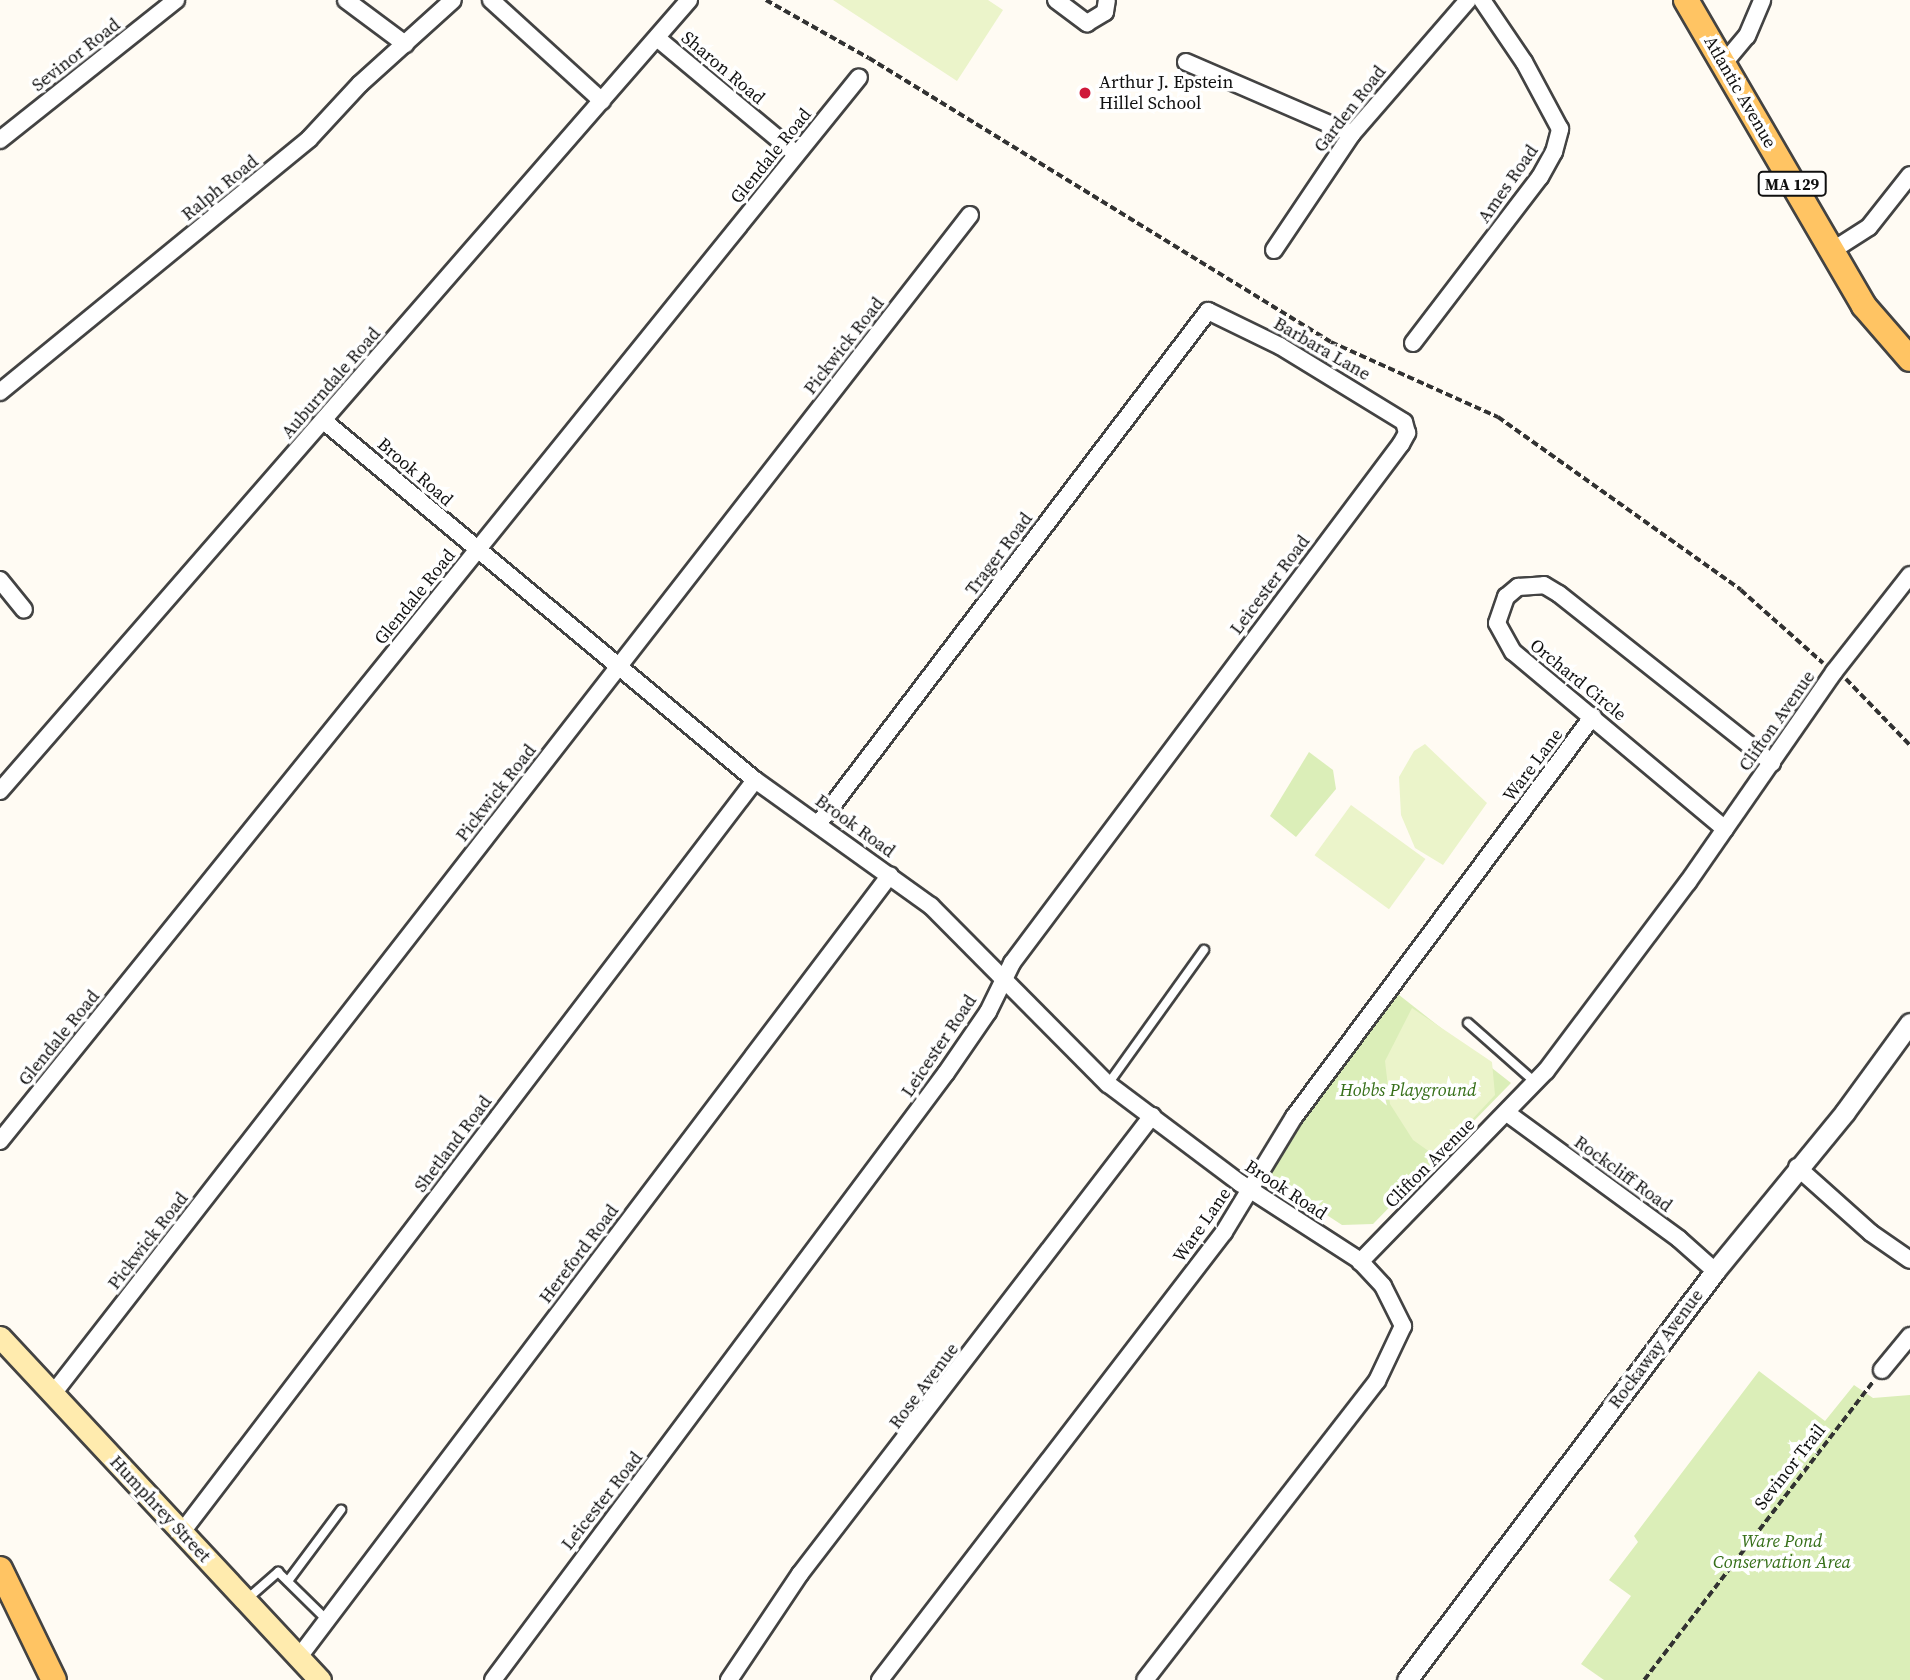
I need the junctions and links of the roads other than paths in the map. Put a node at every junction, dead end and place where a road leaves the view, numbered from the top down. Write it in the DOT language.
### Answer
graph roads {
  1 [pos="176,0"];
  2 [pos="346,0"];
  3 [pos="453,0"];
  4 [pos="491,0"];
  5 [pos="689,0"];
  6 [pos="1056,0"];
  7 [pos="1107,0"];
  8 [pos="1468,0"];
  9 [pos="1482,0"];
  10 [pos="1686,0"];
  11 [pos="1762,0"];
  12 [pos="657,38"];
  13 [pos="405,44"];
  14 [pos="1186,62"];
  15 [pos="1724,63"];
  16 [pos="859,76"];
  17 [pos="602,101"];
  18 [pos="1352,134"];
  19 [pos="0,140"];
  20 [pos="796,154"];
  21 [pos="1910,175"];
  22 [pos="970,215"];
  23 [pos="1274,250"];
  24 [pos="1830,252"];
  25 [pos="1210,312"];
  26 [pos="1413,343"];
  27 [pos="1910,359"];
  28 [pos="0,392"];
  29 [pos="325,422"];
  30 [pos="1406,428"];
  31 [pos="478,549"];
  32 [pos="1910,575"];
  33 [pos="0,580"];
  34 [pos="24,610"];
  35 [pos="619,666"];
  36 [pos="1593,716"];
  37 [pos="1772,763"];
  38 [pos="755,780"];
  39 [pos="0,791"];
  40 [pos="819,823"];
  41 [pos="1725,829"];
  42 [pos="890,875"];
  43 [pos="1204,950"];
  44 [pos="1003,981"];
  45 [pos="1468,1023"];
  46 [pos="1910,1023"];
  47 [pos="1535,1082"];
  48 [pos="1108,1084"];
  49 [pos="1507,1113"];
  50 [pos="1152,1116"];
  51 [pos="0,1141"];
  52 [pos="1797,1167"];
  53 [pos="1250,1190"];
  54 [pos="1910,1259"];
  55 [pos="1360,1262"];
  56 [pos="1715,1271"];
  57 [pos="1910,1336"];
  58 [pos="0,1337"];
  59 [pos="1882,1370"];
  60 [pos="52,1395"];
  61 [pos="341,1510"];
  62 [pos="182,1532"];
  63 [pos="0,1569"];
  64 [pos="288,1581"];
  65 [pos="246,1600"];
  66 [pos="327,1620"];
  67 [pos="299,1657"];
  68 [pos="1415,1677"];
  69 [pos="54,1680"];
  70 [pos="320,1680"];
  71 [pos="493,1680"];
  72 [pos="729,1680"];
  73 [pos="880,1680"];
  74 [pos="1145,1680"];
  1 -- 19 [label="street, Sevinor Road"];
  2 -- 13 [label="street"];
  3 -- 13 [label="street, Ralph Road"];
  4 -- 17 [label="street"];
  5 -- 12 [label="street, Auburndale Road"];
  6 -- 7 [label="street"];
  8 -- 18 [label="street, Garden Road"];
  9 -- 26 [label="street, Ames Road"];
  10 -- 15 [label="main road, Atlantic Avenue / MA 129"];
  11 -- 15 [label="street"];
  12 -- 17 [label="street, Auburndale Road"];
  12 -- 20 [label="street, Sharon Road"];
  13 -- 28 [label="street, Ralph Road"];
  14 -- 18 [label="street"];
  15 -- 24 [label="main road, Atlantic Avenue / MA 129"];
  16 -- 20 [label="street, Glendale Road"];
  17 -- 29 [label="street, Auburndale Road"];
  18 -- 23 [label="street, Garden Road"];
  20 -- 31 [label="street, Glendale Road"];
  21 -- 24 [label="street"];
  22 -- 35 [label="street, Pickwick Road"];
  24 -- 27 [label="main road, Atlantic Avenue / MA 129"];
  25 -- 30 [label="street, Barbara Lane"];
  25 -- 40 [label="street, Trager Road"];
  29 -- 31 [label="street, Brook Road"];
  29 -- 39 [label="street, Auburndale Road"];
  30 -- 44 [label="street, Leicester Road"];
  31 -- 35 [label="street, Brook Road"];
  31 -- 51 [label="street, Glendale Road"];
  32 -- 37 [label="street, Clifton Avenue"];
  33 -- 34 [label="street"];
  35 -- 38 [label="street, Brook Road"];
  35 -- 60 [label="street, Pickwick Road"];
  36 -- 37 [label="street, Orchard Circle"];
  36 -- 41 [label="street, Orchard Circle"];
  36 -- 53 [label="street, Ware Lane"];
  37 -- 41 [label="street, Clifton Avenue"];
  38 -- 40 [label="street, Brook Road"];
  38 -- 62 [label="street, Shetland Road"];
  40 -- 42 [label="street, Brook Road"];
  41 -- 47 [label="street, Clifton Avenue"];
  42 -- 44 [label="street, Brook Road"];
  42 -- 66 [label="street, Hereford Road"];
  43 -- 48 [label="lane"];
  44 -- 48 [label="street, Brook Road"];
  44 -- 71 [label="street, Leicester Road"];
  45 -- 47 [label="lane"];
  46 -- 52 [label="street, Rockaway Avenue"];
  47 -- 49 [label="street, Clifton Avenue"];
  48 -- 50 [label="street, Brook Road"];
  49 -- 55 [label="street, Clifton Avenue"];
  49 -- 56 [label="street, Rockcliff Road"];
  50 -- 53 [label="street, Brook Road"];
  50 -- 72 [label="street, Rose Avenue"];
  52 -- 54 [label="street"];
  52 -- 56 [label="street, Rockaway Avenue"];
  53 -- 55 [label="street, Brook Road"];
  53 -- 73 [label="street, Ware Lane"];
  55 -- 74 [label="street"];
  56 -- 68 [label="street, Rockaway Avenue"];
  57 -- 59 [label="street"];
  58 -- 60 [label="main road, Humphrey Street"];
  60 -- 62 [label="main road, Humphrey Street"];
  61 -- 64 [label="lane"];
  62 -- 65 [label="main road, Humphrey Street"];
  63 -- 69 [label="main road"];
  64 -- 65 [label="lane"];
  64 -- 66 [label="lane"];
  65 -- 67 [label="main road, Humphrey Street"];
  66 -- 67 [label="street, Hereford Road"];
  67 -- 70 [label="main road, Humphrey Street"];
}
